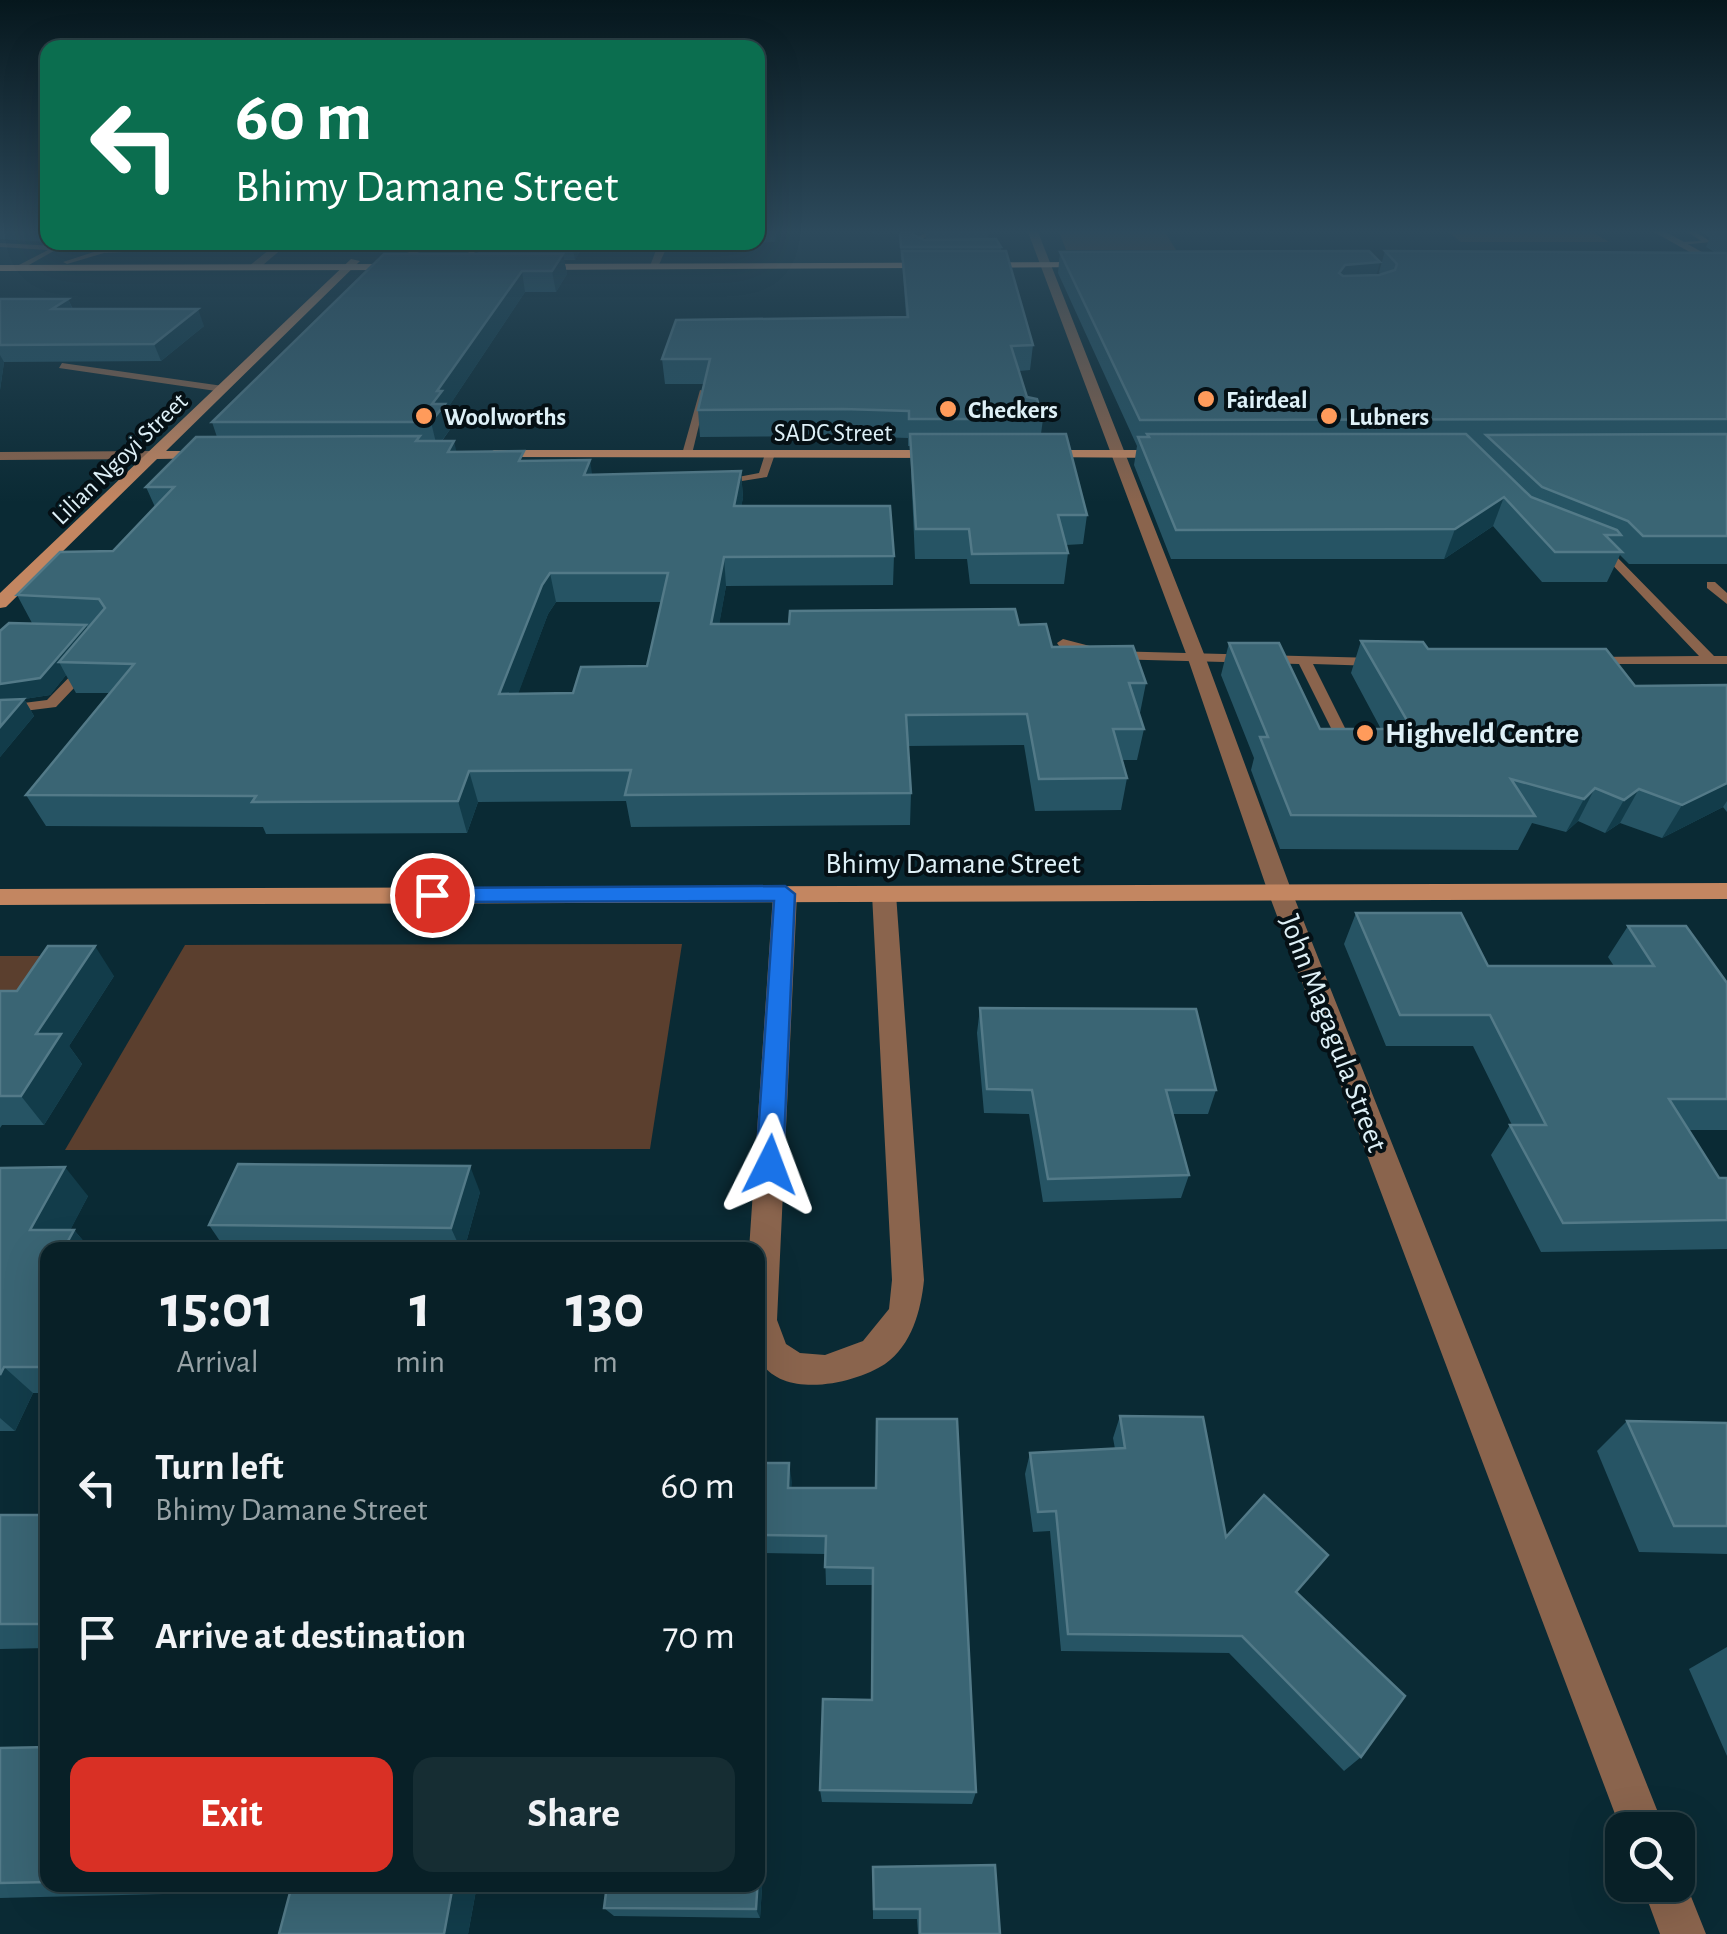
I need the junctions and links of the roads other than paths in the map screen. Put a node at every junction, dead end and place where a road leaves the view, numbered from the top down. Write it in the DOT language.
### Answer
graph roads {
  1 [pos="292,322"];
  2 [pos="1067,322"];
  3 [pos="62,366"];
  4 [pos="223,389"];
  5 [pos="704,390"];
  6 [pos="480,454"];
  7 [pos="687,454"];
  8 [pos="770,454"];
  9 [pos="965,454"];
  10 [pos="1024,454"];
  11 [pos="1120,454"];
  12 [pos="1180,454"];
  13 [pos="232,455"];
  14 [pos="0,456"];
  15 [pos="154,456"];
  16 [pos="704,483"];
  17 [pos="1592,548"];
  18 [pos="1727,584"];
  19 [pos="1727,600"];
  20 [pos="0,603"];
  21 [pos="1063,643"];
  22 [pos="100,652"];
  23 [pos="1197,660"];
  24 [pos="1710,660"];
  25 [pos="1727,660"];
  26 [pos="1580,661"];
  27 [pos="1305,662"];
  28 [pos="1384,662"];
  29 [pos="0,710"];
  30 [pos="1343,738"];
  31 [pos="1727,891"];
  32 [pos="1280,892"];
  33 [pos="785,894"];
  34 [pos="884,894"];
  35 [pos="0,897"];
  36 [pos="765,1249"];
  37 [pos="765,1331"];
  38 [pos="1636,1812"];
  39 [pos="1671,1902"];
  40 [pos="1684,1934"];
  1 -- 4 [label="main road, Lilian Ngoyi Street"];
  2 -- 11 [label="street, John Magagula Street"];
  3 -- 4 [label="lane"];
  4 -- 15 [label="main road, Lilian Ngoyi Street"];
  5 -- 7 [label="lane"];
  6 -- 7 [label="main road, SADC Street"];
  7 -- 8 [label="main road, SADC Street"];
  8 -- 9 [label="main road, SADC Street"];
  8 -- 16 [label="lane"];
  10 -- 11 [label="main road"];
  11 -- 12 [label="main road"];
  11 -- 23 [label="street, John Magagula Street"];
  13 -- 15 [label="main road"];
  14 -- 15 [label="street"];
  15 -- 20 [label="main road, Lilian Ngoyi Street"];
  17 -- 24 [label="lane"];
  18 -- 19 [label="lane"];
  21 -- 23 [label="lane"];
  22 -- 29 [label="lane"];
  23 -- 27 [label="lane"];
  23 -- 32 [label="street, John Magagula Street"];
  24 -- 25 [label="lane"];
  24 -- 26 [label="lane"];
  27 -- 28 [label="lane"];
  27 -- 30 [label="lane"];
  31 -- 32 [label="main road, Bhimy Damane Street"];
  32 -- 34 [label="main road, Bhimy Damane Street"];
  32 -- 38 [label="street, John Magagula Street"];
  33 -- 34 [label="main road, Bhimy Damane Street"];
  33 -- 35 [label="main road, Bhimy Damane Street"];
  33 -- 36 [label="street"];
  34 -- 37 [label="street"];
  39 -- 40 [label="street"];
}
